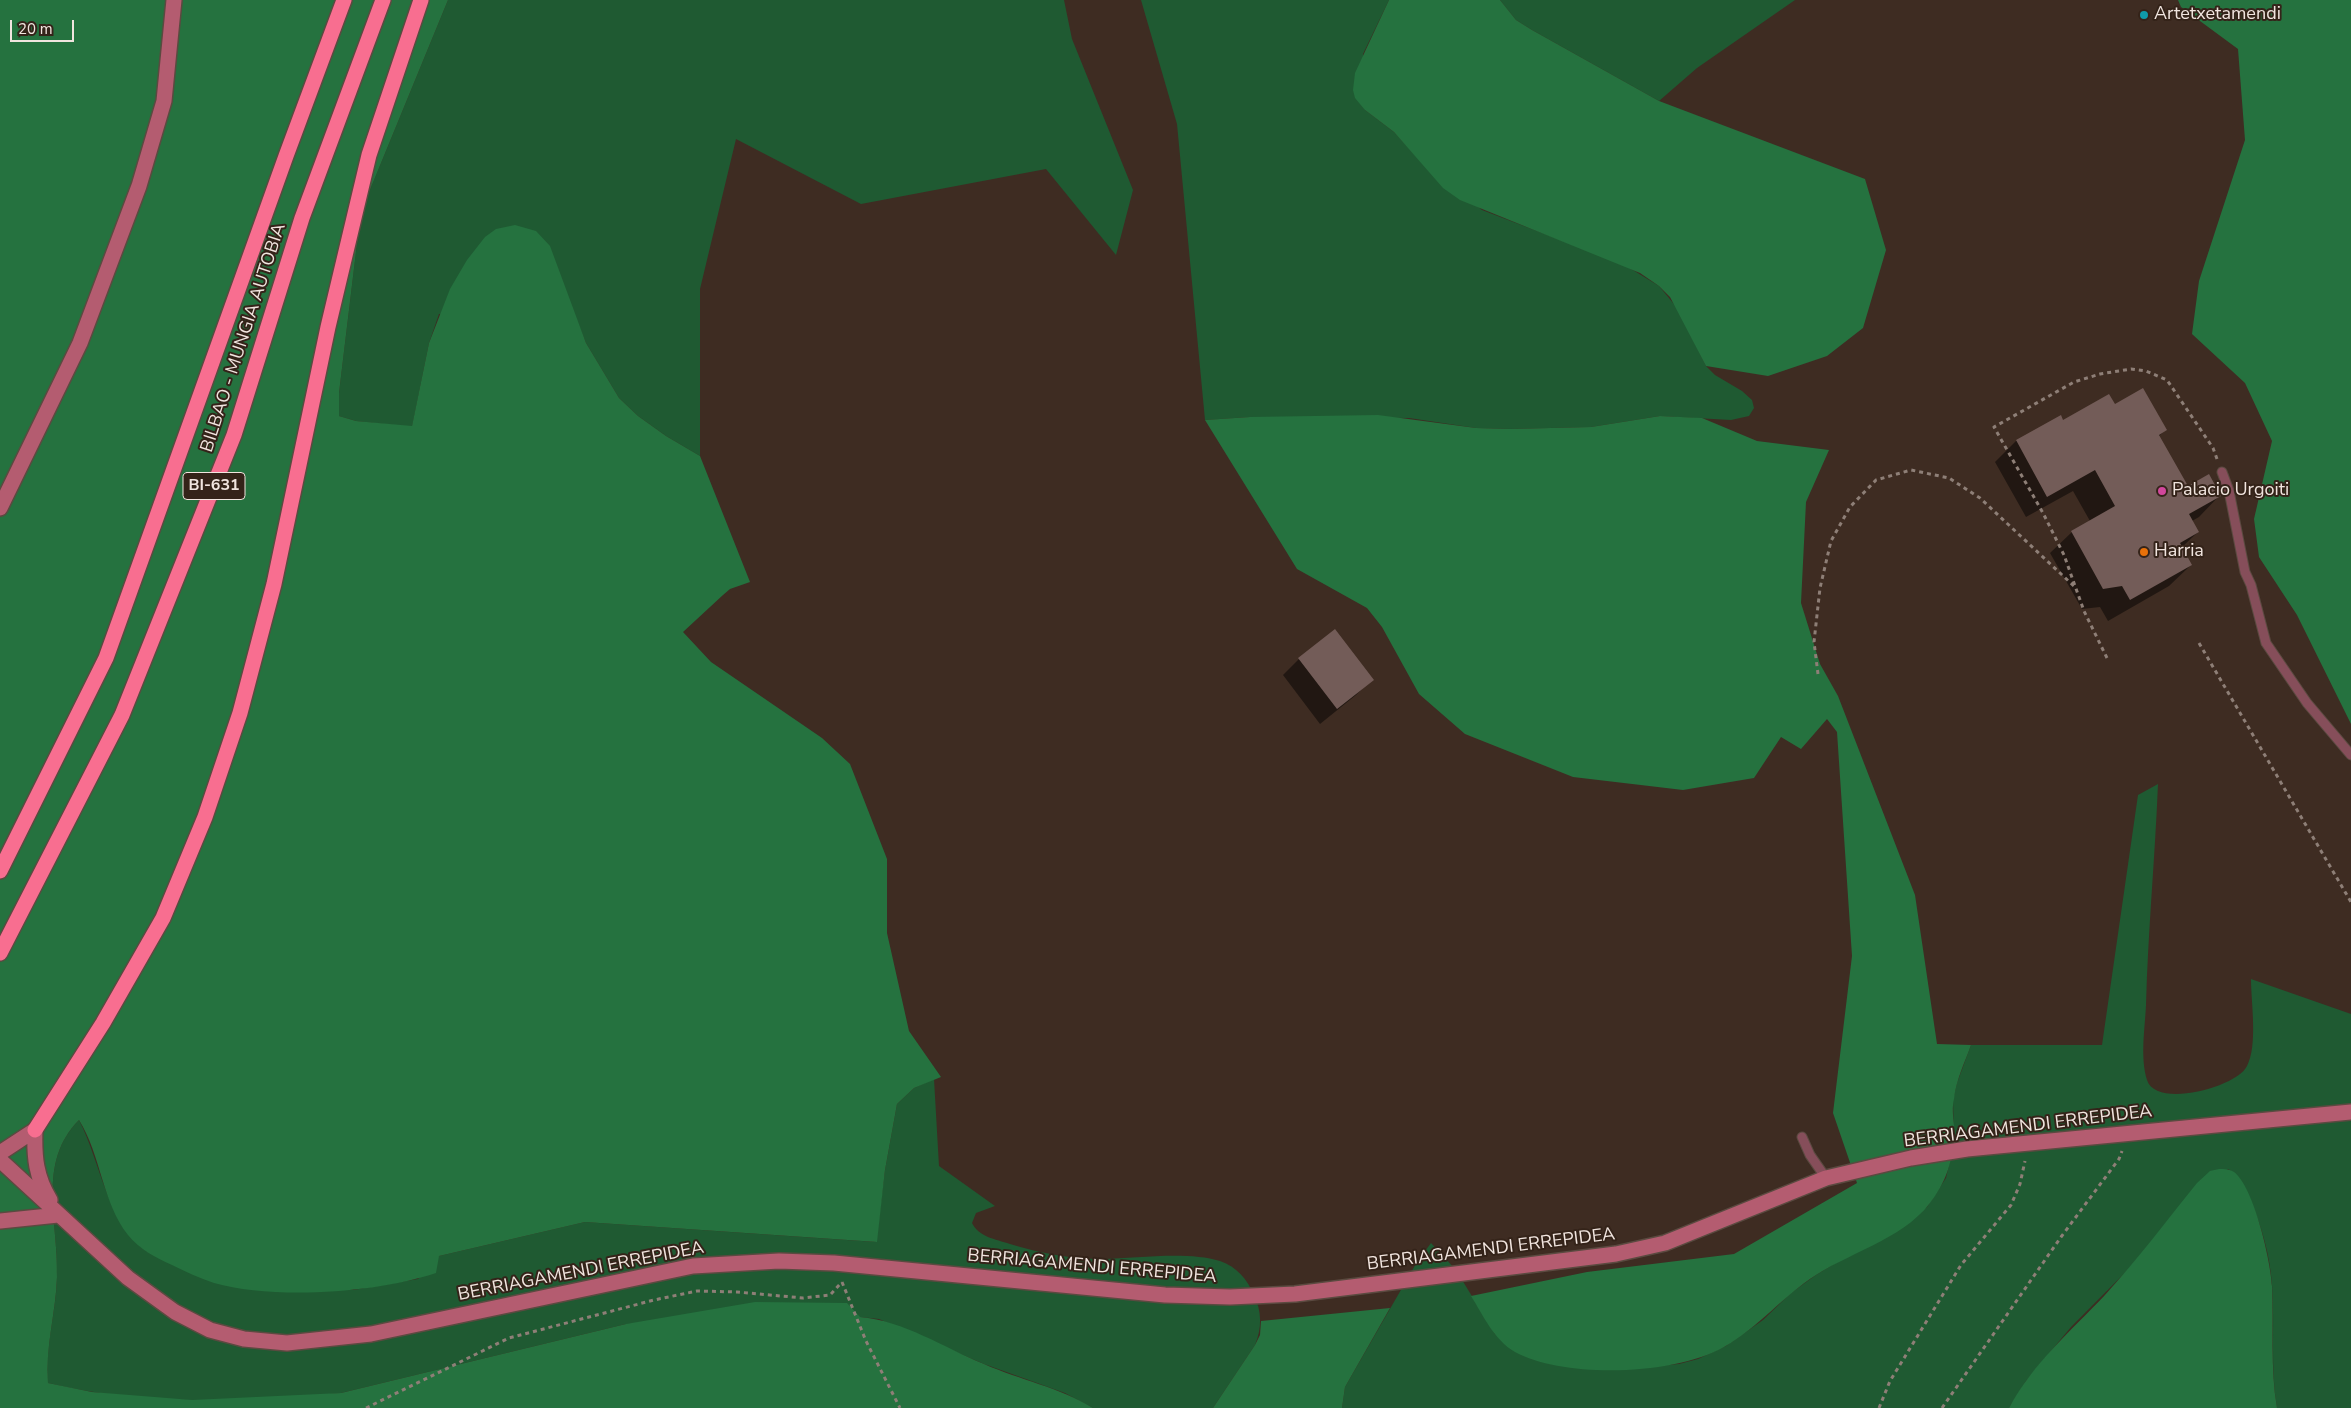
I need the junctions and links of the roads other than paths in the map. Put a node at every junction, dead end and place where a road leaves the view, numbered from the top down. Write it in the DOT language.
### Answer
graph roads {
  1 [pos="174,0"];
  2 [pos="344,0"];
  3 [pos="383,0"];
  4 [pos="421,0"];
  5 [pos="2222,472"];
  6 [pos="0,508"];
  7 [pos="2351,755"];
  8 [pos="0,871"];
  9 [pos="0,952"];
  10 [pos="2351,1112"];
  11 [pos="35,1130"];
  12 [pos="1802,1137"];
  13 [pos="0,1153"];
  14 [pos="0,1160"];
  15 [pos="1826,1178"];
  16 [pos="58,1214"];
  17 [pos="0,1221"];
  1 -- 6 [label="street"];
  2 -- 8 [label="highway, BILBAO - MUNGIA AUTOBIA / BI-631"];
  3 -- 9 [label="highway, BILBAO - MUNGIA AUTOBIA / BI-631"];
  4 -- 11 [label="highway"];
  5 -- 7 [label="lane"];
  10 -- 15 [label="street, BERRIAGAMENDI ERREPIDEA"];
  11 -- 13 [label="street"];
  11 -- 16 [label="street"];
  12 -- 15 [label="lane"];
  14 -- 16 [label="street, BERRIAGAMENDI ERREPIDEA"];
  15 -- 16 [label="street, BERRIAGAMENDI ERREPIDEA"];
  16 -- 17 [label="street"];
}
